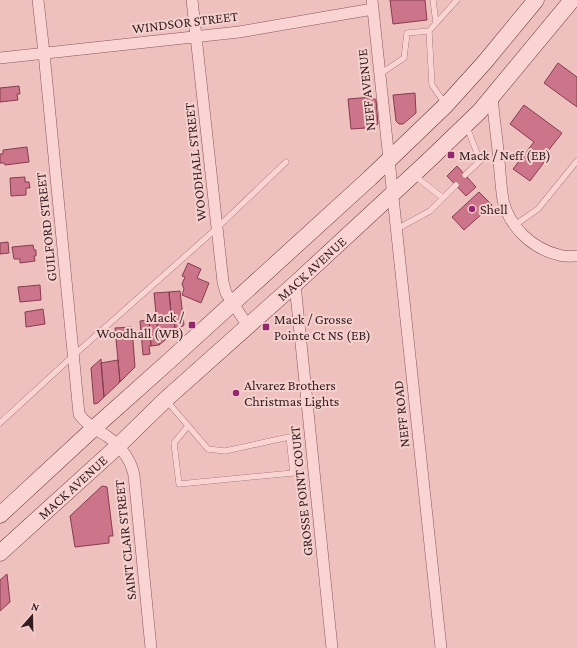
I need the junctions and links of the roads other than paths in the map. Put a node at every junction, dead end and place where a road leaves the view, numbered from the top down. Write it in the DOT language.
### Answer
graph roads {
  1 [pos="38,0"];
  2 [pos="192,0"];
  3 [pos="433,0"];
  4 [pos="457,0"];
  5 [pos="536,0"];
  6 [pos="572,0"];
  7 [pos="373,5"];
  8 [pos="436,23"];
  9 [pos="429,31"];
  10 [pos="196,37"];
  11 [pos="44,53"];
  12 [pos="0,58"];
  13 [pos="380,74"];
  14 [pos="492,97"];
  15 [pos="446,105"];
  16 [pos="466,124"];
  17 [pos="388,160"];
  18 [pos="577,161"];
  19 [pos="286,162"];
  20 [pos="413,174"];
  21 [pos="465,175"];
  22 [pos="391,176"];
  23 [pos="456,185"];
  24 [pos="393,193"];
  25 [pos="443,198"];
  26 [pos="515,225"];
  27 [pos="217,228"];
  28 [pos="397,229"];
  29 [pos="577,256"];
  30 [pos="295,284"];
  31 [pos="240,315"];
  32 [pos="74,355"];
  33 [pos="168,362"];
  34 [pos="166,400"];
  35 [pos="0,423"];
  36 [pos="188,426"];
  37 [pos="93,429"];
  38 [pos="114,442"];
  39 [pos="0,515"];
  40 [pos="0,553"];
  41 [pos="151,648"];
  42 [pos="332,648"];
  43 [pos="441,648"];
  1 -- 11 [label="street, GUILFORD STREET"];
  2 -- 10 [label="street, WOODHALL STREET"];
  3 -- 8 [label="lane"];
  4 -- 8 [label="lane"];
  5 -- 15 [label="main road, MACK AVENUE"];
  6 -- 14 [label="main road, MACK AVENUE"];
  7 -- 10 [label="street, WINDSOR STREET"];
  7 -- 13 [label="street, NEFF AVENUE"];
  8 -- 9 [label="lane"];
  9 -- 13 [label="lane"];
  9 -- 15 [label="lane"];
  10 -- 11 [label="street, WINDSOR STREET"];
  10 -- 27 [label="street, WOODHALL STREET"];
  11 -- 12 [label="street, WINDSOR STREET"];
  11 -- 32 [label="street, GUILFORD STREET"];
  13 -- 17 [label="street, NEFF AVENUE"];
  14 -- 16 [label="main road, MACK AVENUE"];
  14 -- 26 [label="street"];
  15 -- 17 [label="main road, MACK AVENUE"];
  16 -- 20 [label="main road, MACK AVENUE"];
  16 -- 21 [label="lane"];
  17 -- 22 [label="street, NEFF AVENUE"];
  17 -- 31 [label="main road, MACK AVENUE"];
  18 -- 26 [label="lane"];
  19 -- 27 [label="lane"];
  20 -- 24 [label="main road, MACK AVENUE"];
  20 -- 25 [label="lane"];
  22 -- 24 [label="street, NEFF ROAD"];
  23 -- 25 [label="lane"];
  24 -- 28 [label="street, NEFF ROAD"];
  24 -- 30 [label="main road, MACK AVENUE"];
  25 -- 28 [label="lane"];
  26 -- 29 [label="street"];
  27 -- 31 [label="street, WOODHALL STREET"];
  27 -- 32 [label="lane"];
  28 -- 43 [label="street, NEFF ROAD"];
  30 -- 31 [label="main road, MACK AVENUE"];
  30 -- 42 [label="street, GROSSE POINT COURT"];
  31 -- 33 [label="main road, MACK AVENUE"];
  31 -- 34 [label="main road, MACK AVENUE"];
  32 -- 35 [label="lane"];
  32 -- 37 [label="street, GUILFORD STREET"];
  33 -- 34 [label="main road"];
  33 -- 37 [label="main road, MACK AVENUE"];
  34 -- 36 [label="lane"];
  34 -- 38 [label="main road, MACK AVENUE"];
  36 -- 36 [label="lane"];
  37 -- 38 [label="street, GUILFORD STREET"];
  37 -- 39 [label="main road, MACK AVENUE"];
  38 -- 40 [label="main road, MACK AVENUE"];
  38 -- 41 [label="street, SAINT CLAIR STREET"];
}
